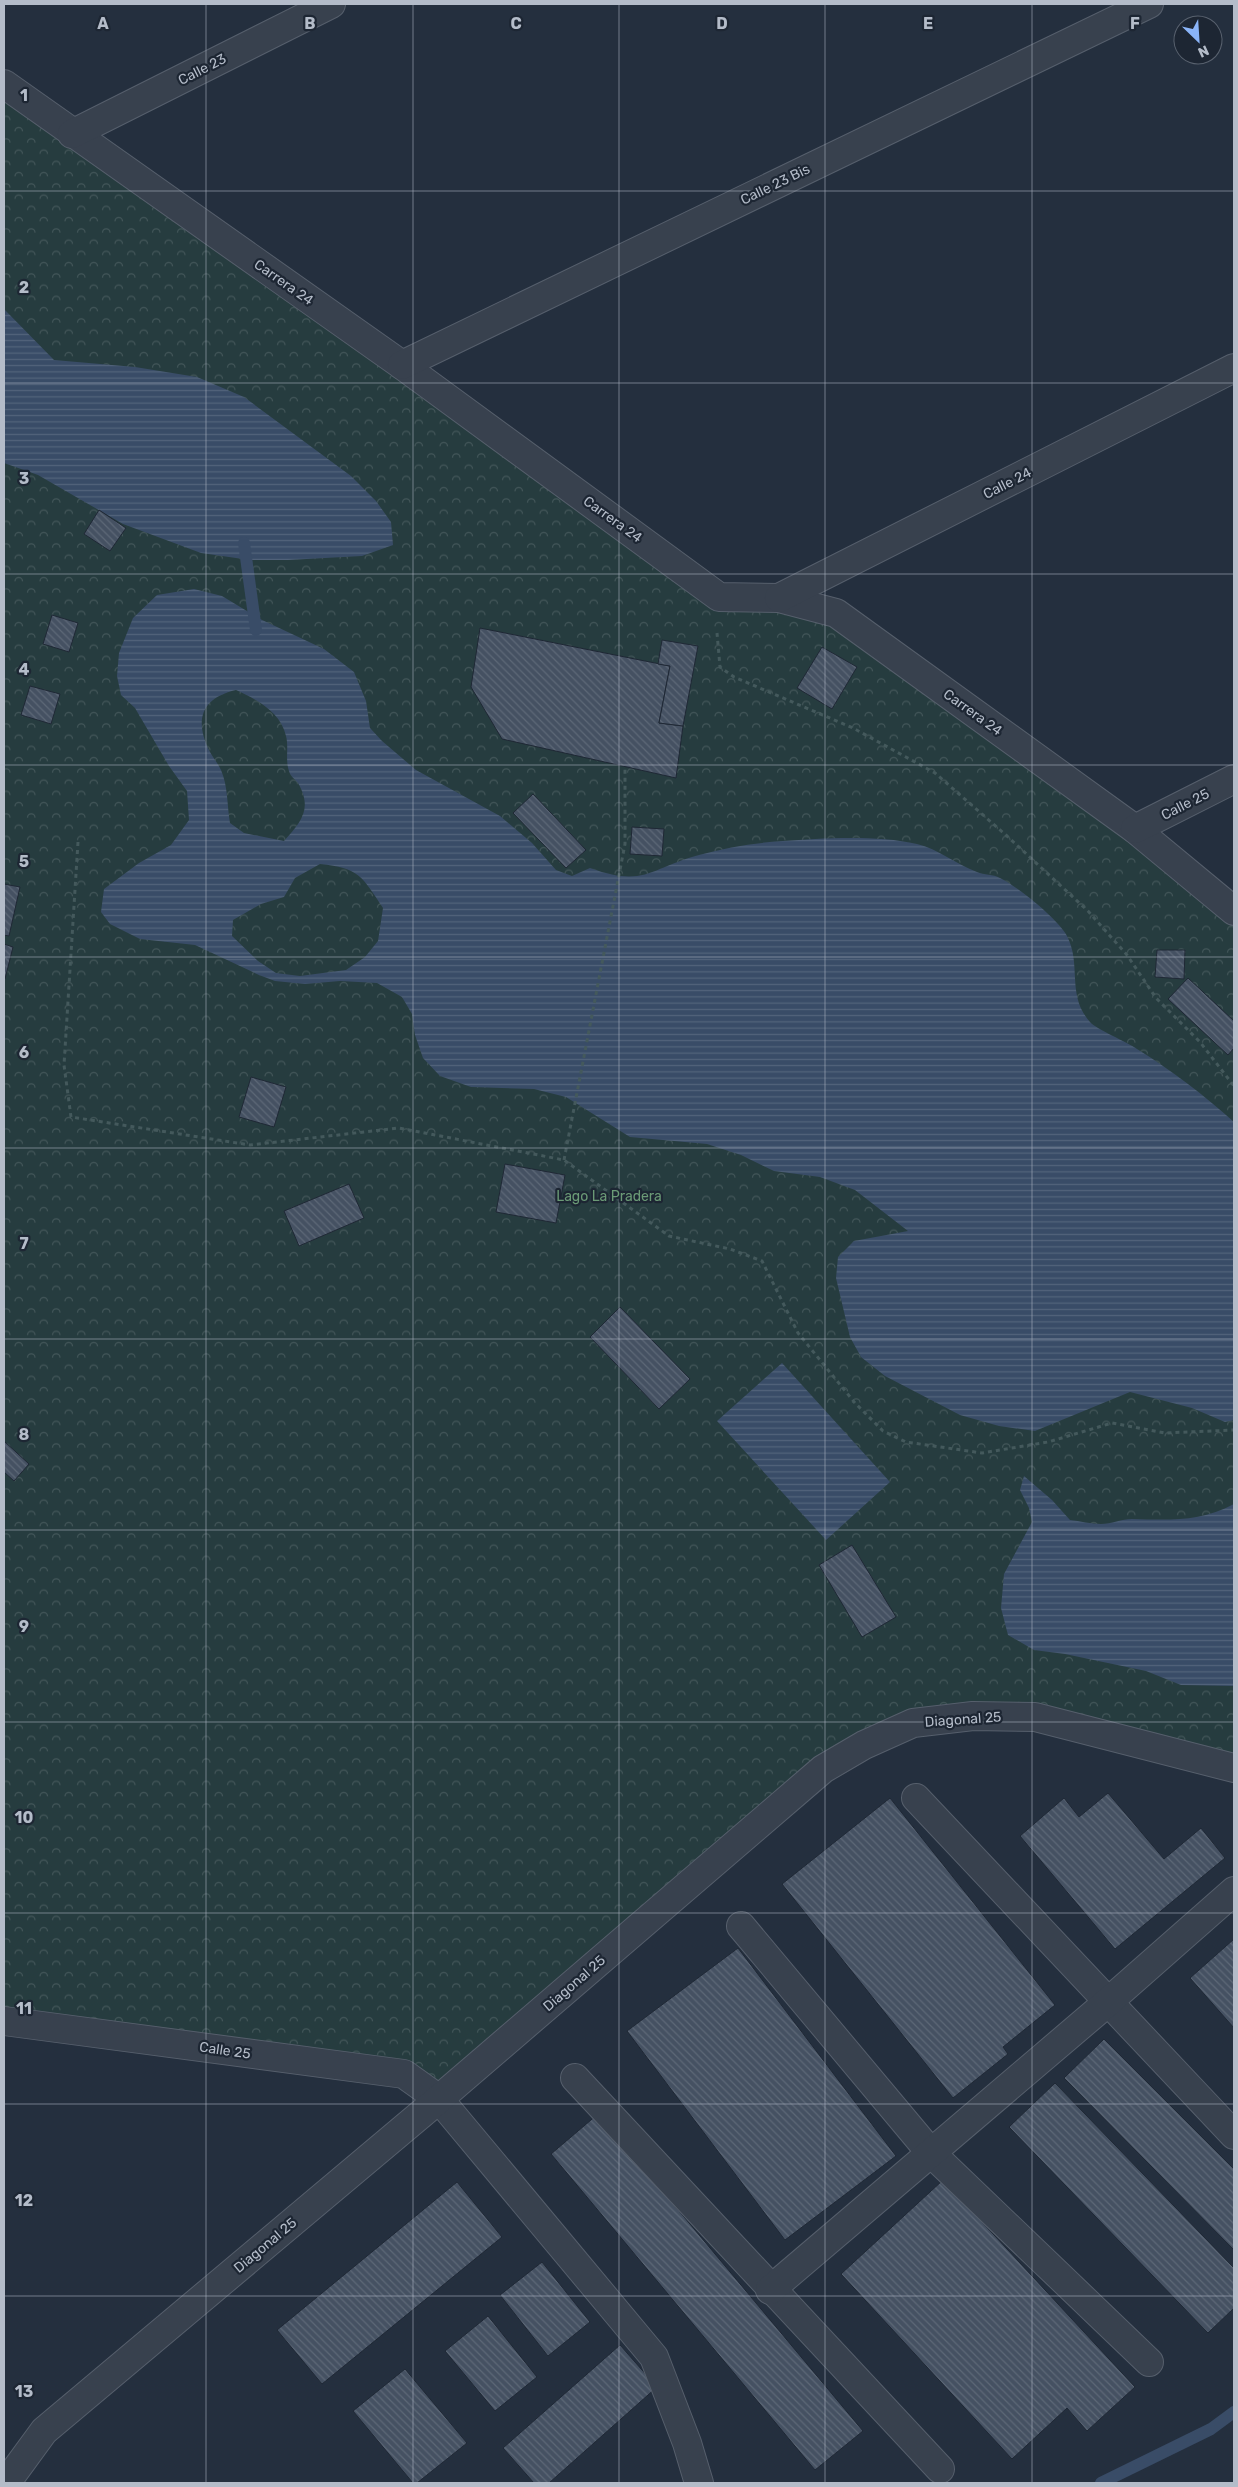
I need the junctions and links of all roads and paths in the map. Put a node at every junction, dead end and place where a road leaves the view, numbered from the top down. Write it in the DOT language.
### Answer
graph roads {
  1 [pos="332,4"];
  2 [pos="1149,4"];
  3 [pos="4,84"];
  4 [pos="72,134"];
  5 [pos="402,365"];
  6 [pos="1234,368"];
  7 [pos="719,597"];
  8 [pos="779,598"];
  9 [pos="625,767"];
  10 [pos="1234,779"];
  11 [pos="1135,829"];
  12 [pos="78,842"];
  13 [pos="1234,911"];
  14 [pos="1234,1086"];
  15 [pos="564,1160"];
  16 [pos="1234,1430"];
  17 [pos="1234,1768"];
  18 [pos="916,1798"];
  19 [pos="1234,1891"];
  20 [pos="741,1926"];
  21 [pos="1108,2002"];
  22 [pos="4,2021"];
  23 [pos="575,2078"];
  24 [pos="439,2099"];
  25 [pos="1234,2135"];
  26 [pos="931,2153"];
  27 [pos="770,2290"];
  28 [pos="1149,2362"];
  29 [pos="940,2469"];
  30 [pos="6,2483"];
  31 [pos="699,2483"];
  1 -- 4 [label="street, Calle 23"];
  2 -- 5 [label="street, Calle 23 Bis"];
  3 -- 4 [label="street, Carrera 24"];
  4 -- 5 [label="street, Carrera 24"];
  5 -- 7 [label="street, Carrera 24"];
  6 -- 8 [label="street, Calle 24"];
  7 -- 8 [label="street, Carrera 24"];
  7 -- 14 [label="path"];
  8 -- 11 [label="street, Carrera 24"];
  9 -- 15 [label="path"];
  10 -- 11 [label="street, Calle 25"];
  11 -- 13 [label="street, Carrera 24"];
  12 -- 15 [label="path"];
  15 -- 16 [label="path"];
  17 -- 24 [label="street, Diagonal 25"];
  18 -- 21 [label="street"];
  19 -- 21 [label="street"];
  20 -- 26 [label="street"];
  21 -- 25 [label="street"];
  21 -- 26 [label="street"];
  22 -- 24 [label="street, Calle 25"];
  23 -- 27 [label="street"];
  24 -- 30 [label="street, Diagonal 25"];
  24 -- 31 [label="street, Calle 25"];
  26 -- 27 [label="street"];
  26 -- 28 [label="street"];
  27 -- 29 [label="street"];
}
